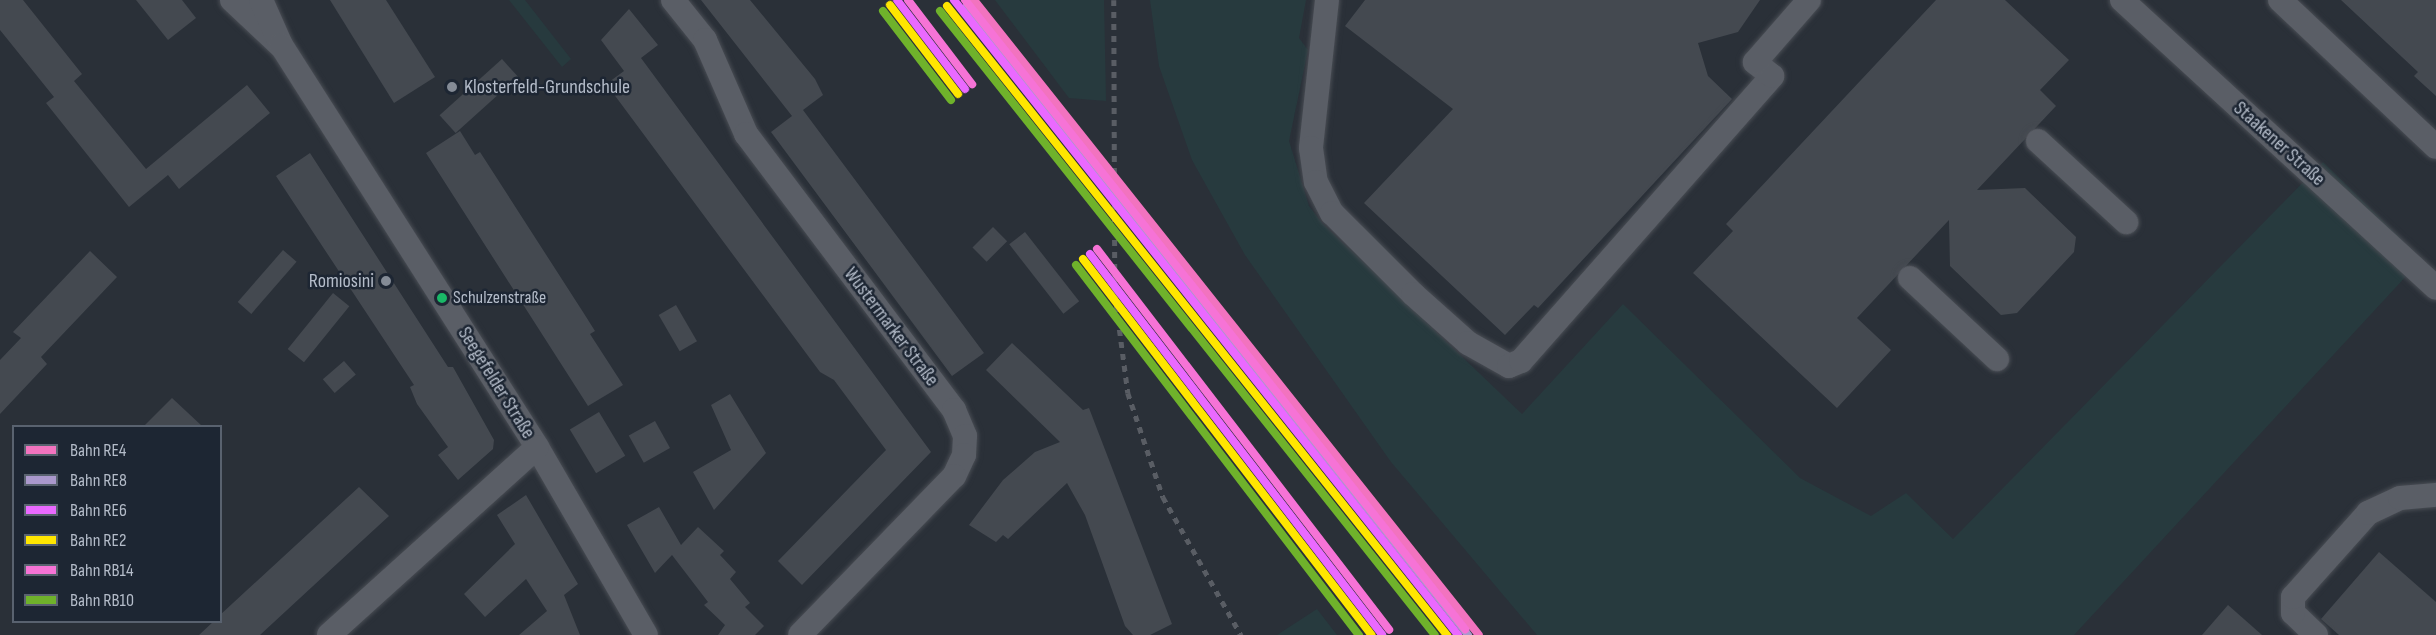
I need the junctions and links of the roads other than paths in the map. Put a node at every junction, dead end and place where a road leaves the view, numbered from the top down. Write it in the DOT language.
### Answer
graph roads {
  1 [pos="232,0"];
  2 [pos="261,0"];
  3 [pos="674,0"];
  4 [pos="1327,0"];
  5 [pos="1809,0"];
  6 [pos="2122,0"];
  7 [pos="2280,0"];
  8 [pos="281,45"];
  9 [pos="2038,141"];
  10 [pos="2436,147"];
  11 [pos="2126,222"];
  12 [pos="1910,278"];
  13 [pos="2436,288"];
  14 [pos="1997,360"];
  15 [pos="537,447"];
  16 [pos="2436,495"];
  17 [pos="329,635"];
  18 [pos="646,635"];
  19 [pos="800,635"];
  20 [pos="2316,635"];
  1 -- 8 [label="street, Seegefelder Straße"];
  2 -- 8 [label="street, Seegefelder Straße"];
  3 -- 19 [label="street, Wustermarker Straße"];
  4 -- 5 [label="street"];
  6 -- 13 [label="street, Staakener Straße"];
  7 -- 10 [label="street"];
  8 -- 15 [label="street, Seegefelder Straße"];
  9 -- 11 [label="street"];
  12 -- 14 [label="street"];
  15 -- 17 [label="street"];
  15 -- 18 [label="street, Seegefelder Straße"];
  16 -- 20 [label="street"];
}
